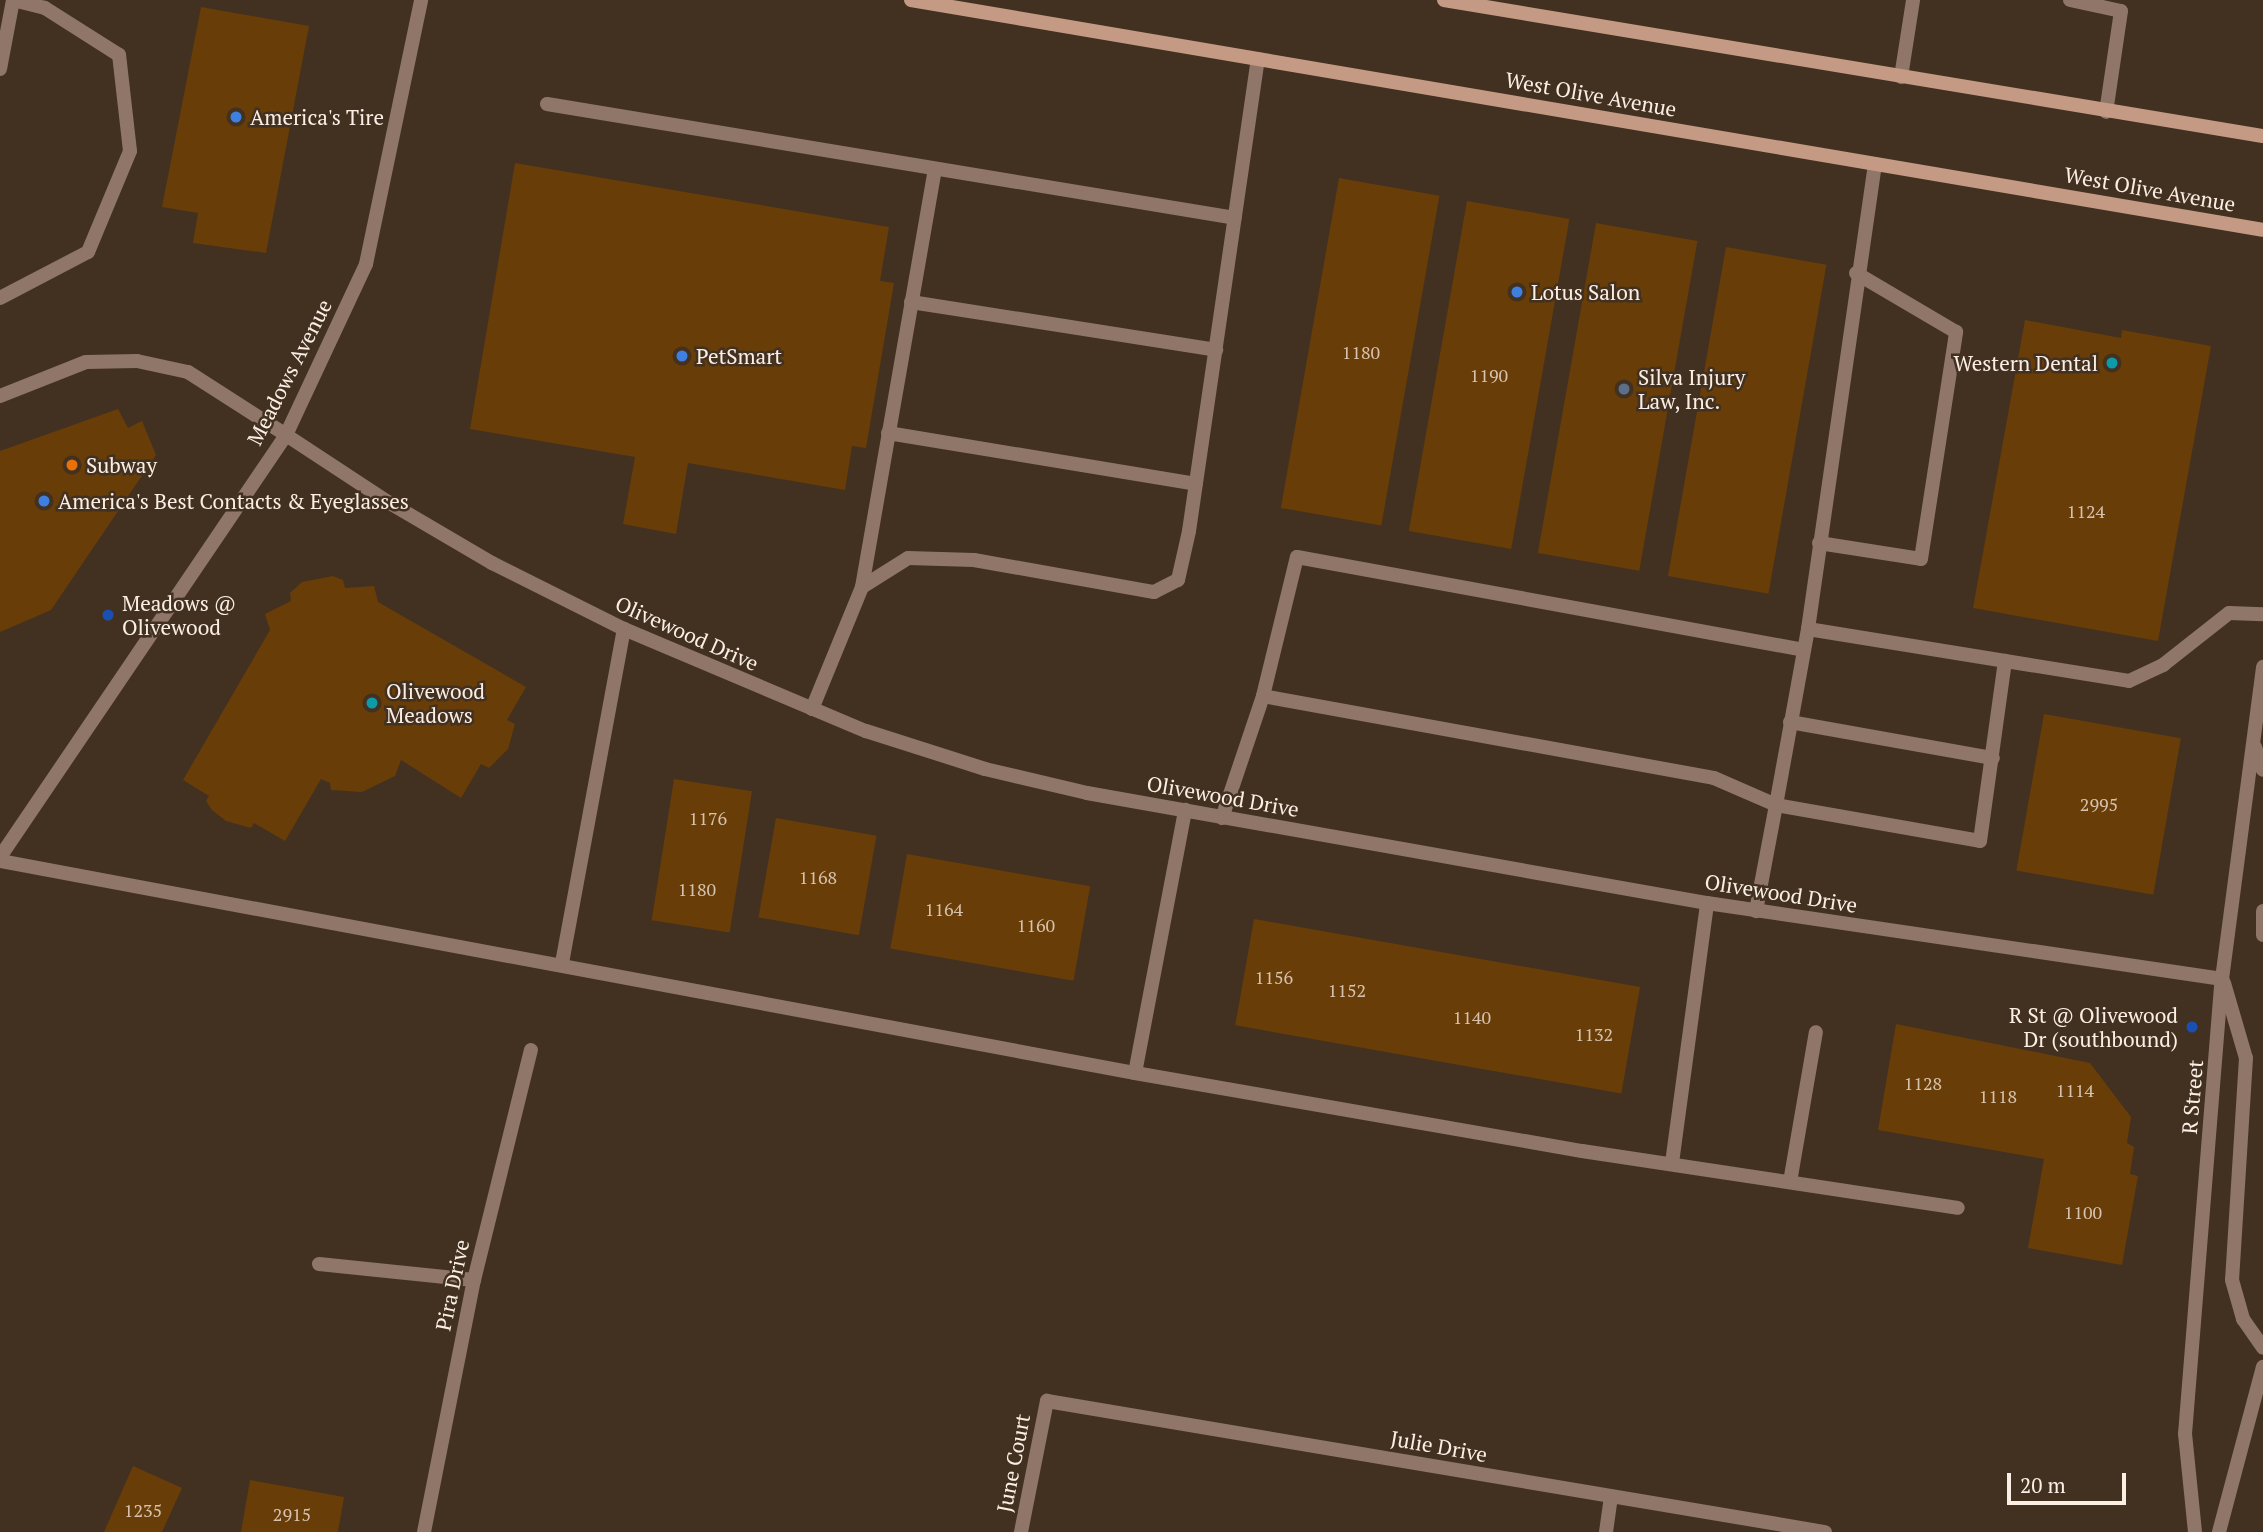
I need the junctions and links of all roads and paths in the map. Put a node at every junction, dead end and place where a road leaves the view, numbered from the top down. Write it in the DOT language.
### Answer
graph roads {
  1 [pos="13,0"];
  2 [pos="421,0"];
  3 [pos="911,0"];
  4 [pos="1444,0"];
  5 [pos="1913,0"];
  6 [pos="2070,0"];
  7 [pos="1258,59"];
  8 [pos="0,69"];
  9 [pos="1901,77"];
  10 [pos="547,104"];
  11 [pos="2106,111"];
  12 [pos="2263,136"];
  13 [pos="1875,164"];
  14 [pos="935,169"];
  15 [pos="1236,218"];
  16 [pos="2263,230"];
  17 [pos="1856,273"];
  18 [pos="0,298"];
  19 [pos="911,302"];
  20 [pos="1216,350"];
  21 [pos="0,396"];
  22 [pos="888,433"];
  23 [pos="286,435"];
  24 [pos="1196,484"];
  25 [pos="1819,543"];
  26 [pos="862,587"];
  27 [pos="2263,614"];
  28 [pos="624,629"];
  29 [pos="1808,629"];
  30 [pos="1804,650"];
  31 [pos="2005,661"];
  32 [pos="2263,667"];
  33 [pos="1263,696"];
  34 [pos="812,709"];
  35 [pos="1790,722"];
  36 [pos="2253,742"];
  37 [pos="1993,758"];
  38 [pos="2263,770"];
  39 [pos="1776,805"];
  40 [pos="1185,810"];
  41 [pos="1222,818"];
  42 [pos="0,859"];
  43 [pos="1707,903"];
  44 [pos="1756,911"];
  45 [pos="2263,911"];
  46 [pos="2263,935"];
  47 [pos="562,963"];
  48 [pos="2222,979"];
  49 [pos="1816,1032"];
  50 [pos="531,1050"];
  51 [pos="1135,1073"];
  52 [pos="1672,1163"];
  53 [pos="1790,1182"];
  54 [pos="1958,1208"];
  55 [pos="319,1264"];
  56 [pos="474,1280"];
  57 [pos="2263,1348"];
  58 [pos="2263,1367"];
  59 [pos="1046,1401"];
  60 [pos="1611,1496"];
  61 [pos="424,1532"];
  62 [pos="1021,1532"];
  63 [pos="1606,1532"];
  64 [pos="1825,1532"];
  65 [pos="2195,1532"];
  66 [pos="2219,1532"];
  1 -- 8 [label="street"];
  1 -- 18 [label="street"];
  2 -- 23 [label="street, Meadows Avenue"];
  3 -- 7 [label="main road, West Olive Avenue"];
  4 -- 9 [label="main road"];
  5 -- 9 [label="street"];
  6 -- 11 [label="street"];
  7 -- 13 [label="main road, West Olive Avenue"];
  7 -- 15 [label="street"];
  9 -- 11 [label="main road"];
  10 -- 14 [label="street"];
  11 -- 12 [label="main road"];
  13 -- 16 [label="main road, West Olive Avenue"];
  13 -- 17 [label="street"];
  14 -- 15 [label="street"];
  14 -- 19 [label="street"];
  15 -- 20 [label="street"];
  17 -- 25 [label="street"];
  17 -- 25 [label="street"];
  19 -- 20 [label="street"];
  19 -- 22 [label="street"];
  20 -- 24 [label="street"];
  21 -- 23 [label="street, Olivewood Drive"];
  22 -- 24 [label="street"];
  22 -- 26 [label="street"];
  23 -- 28 [label="street, Olivewood Drive"];
  23 -- 42 [label="street, Meadows Avenue"];
  24 -- 26 [label="street"];
  25 -- 29 [label="street"];
  26 -- 34 [label="street"];
  27 -- 31 [label="street"];
  28 -- 34 [label="street, Olivewood Drive"];
  28 -- 47 [label="street"];
  29 -- 30 [label="street"];
  29 -- 31 [label="street"];
  30 -- 33 [label="street"];
  30 -- 35 [label="street"];
  31 -- 37 [label="street"];
  32 -- 36 [label="street, R Street"];
  33 -- 39 [label="street"];
  33 -- 41 [label="street"];
  34 -- 40 [label="street, Olivewood Drive"];
  35 -- 37 [label="street"];
  35 -- 39 [label="street"];
  36 -- 38 [label="street"];
  36 -- 48 [label="street, R Street"];
  37 -- 39 [label="street"];
  39 -- 44 [label="street"];
  40 -- 41 [label="street, Olivewood Drive"];
  40 -- 51 [label="street"];
  41 -- 43 [label="street, Olivewood Drive"];
  42 -- 47 [label="street"];
  43 -- 44 [label="street, Olivewood Drive"];
  43 -- 52 [label="street"];
  44 -- 48 [label="street, Olivewood Drive"];
  45 -- 46 [label="street"];
  47 -- 51 [label="street"];
  48 -- 57 [label="street"];
  48 -- 65 [label="street, R Street"];
  49 -- 53 [label="street"];
  50 -- 56 [label="street, Pira Drive"];
  51 -- 52 [label="street"];
  52 -- 53 [label="street"];
  53 -- 54 [label="street"];
  55 -- 56 [label="street"];
  56 -- 61 [label="street, Pira Drive"];
  58 -- 66 [label="street"];
  59 -- 60 [label="street, Julie Drive"];
  59 -- 62 [label="street, June Court"];
  60 -- 63 [label="street"];
  60 -- 64 [label="street, Julie Drive"];
}
